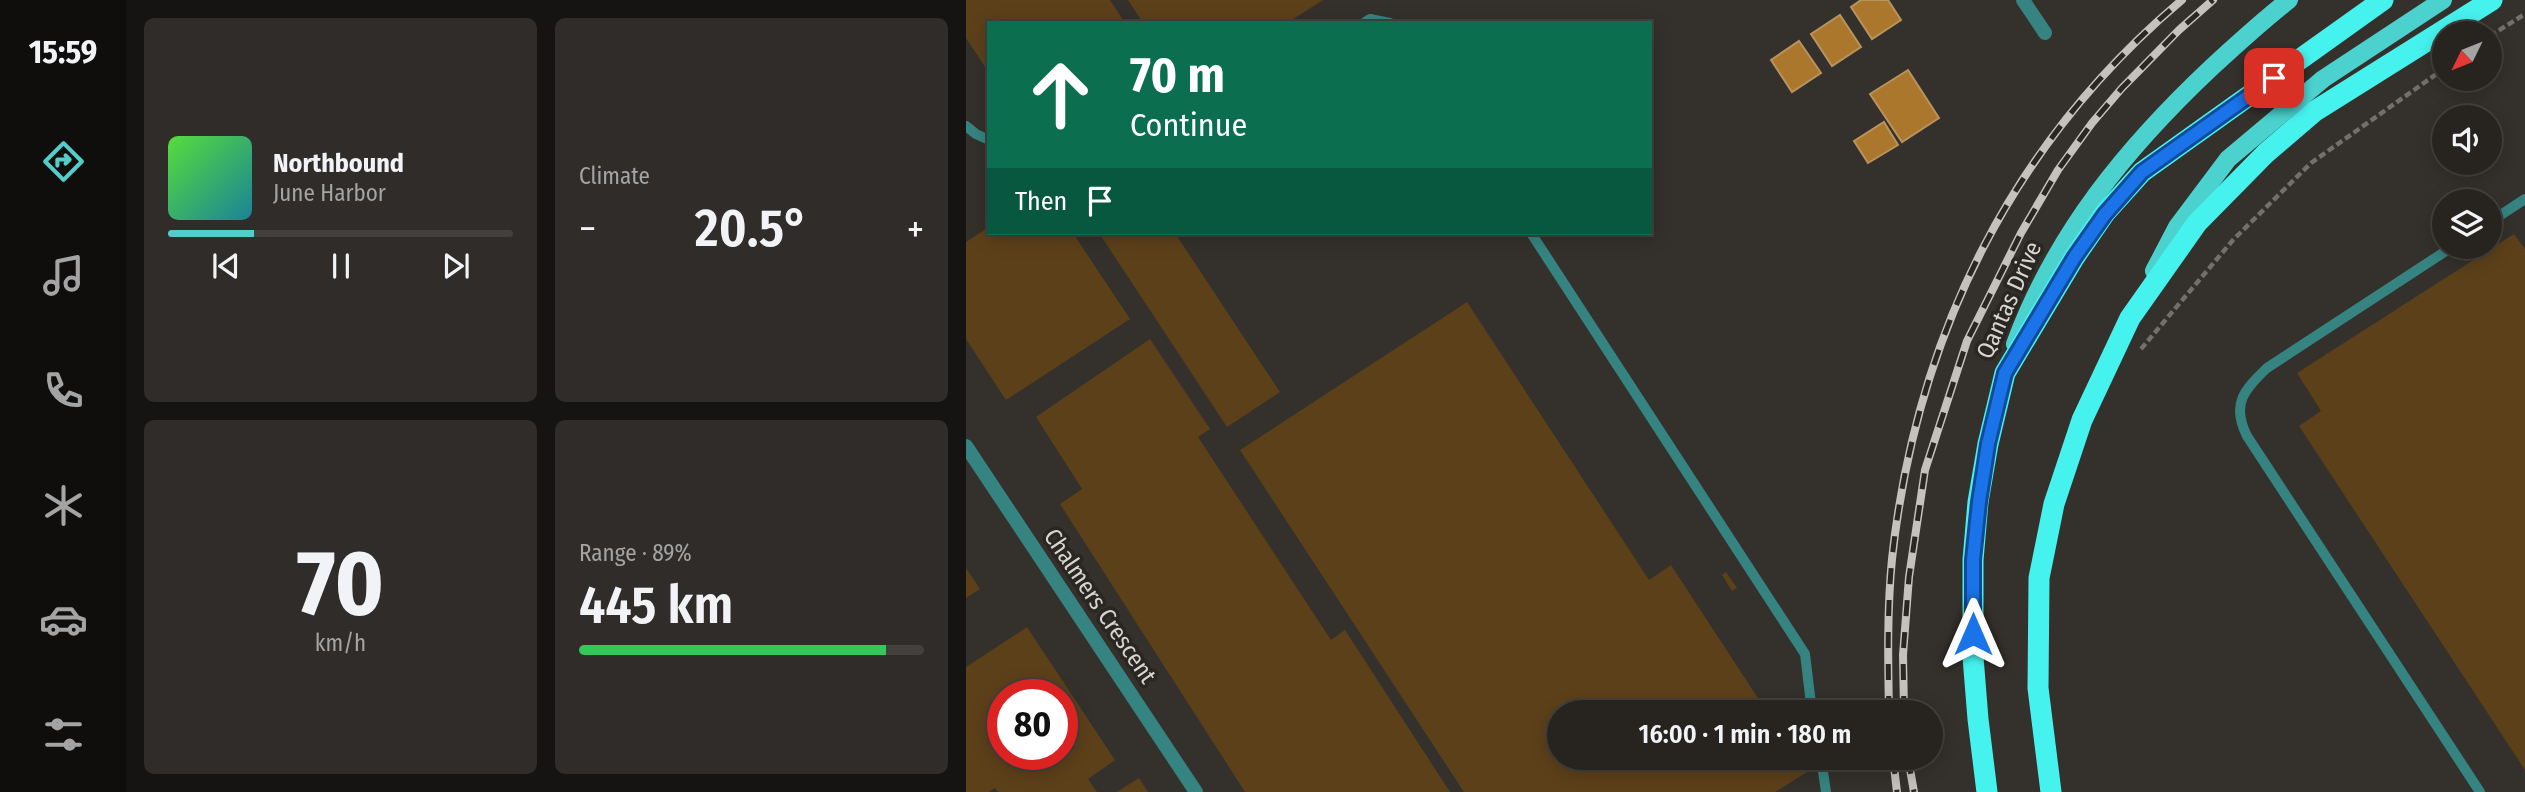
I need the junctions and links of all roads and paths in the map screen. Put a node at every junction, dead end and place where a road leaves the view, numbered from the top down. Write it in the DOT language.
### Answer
graph roads {
  1 [pos="2023,0"];
  2 [pos="2288,0"];
  3 [pos="2382,0"];
  4 [pos="2443,0"];
  5 [pos="2492,0"];
  6 [pos="2525,14"];
  7 [pos="2502,28"];
  8 [pos="2045,33"];
  9 [pos="2432,77"];
  10 [pos="966,126"];
  11 [pos="987,139"];
  12 [pos="2525,199"];
  13 [pos="2502,214"];
  14 [pos="1532,235"];
  15 [pos="2434,259"];
  16 [pos="2130,318"];
  17 [pos="2139,352"];
  18 [pos="2005,373"];
  19 [pos="966,446"];
  20 [pos="1811,700"];
  21 [pos="1823,770"];
  22 [pos="1196,792"];
  23 [pos="1826,792"];
  24 [pos="1987,792"];
  25 [pos="2051,792"];
  26 [pos="2480,792"];
  1 -- 8 [label="street"];
  2 -- 18 [label="main road, Qantas Drive"];
  3 -- 18 [label="highway"];
  4 -- 16 [label="main road"];
  5 -- 16 [label="highway"];
  6 -- 7 [label="path"];
  9 -- 17 [label="path"];
  10 -- 11 [label="lane"];
  12 -- 13 [label="lane"];
  14 -- 20 [label="lane"];
  15 -- 26 [label="lane"];
  16 -- 25 [label="highway"];
  18 -- 24 [label="highway, Qantas Drive"];
  19 -- 22 [label="street, Chalmers Crescent"];
  21 -- 23 [label="lane"];
}
